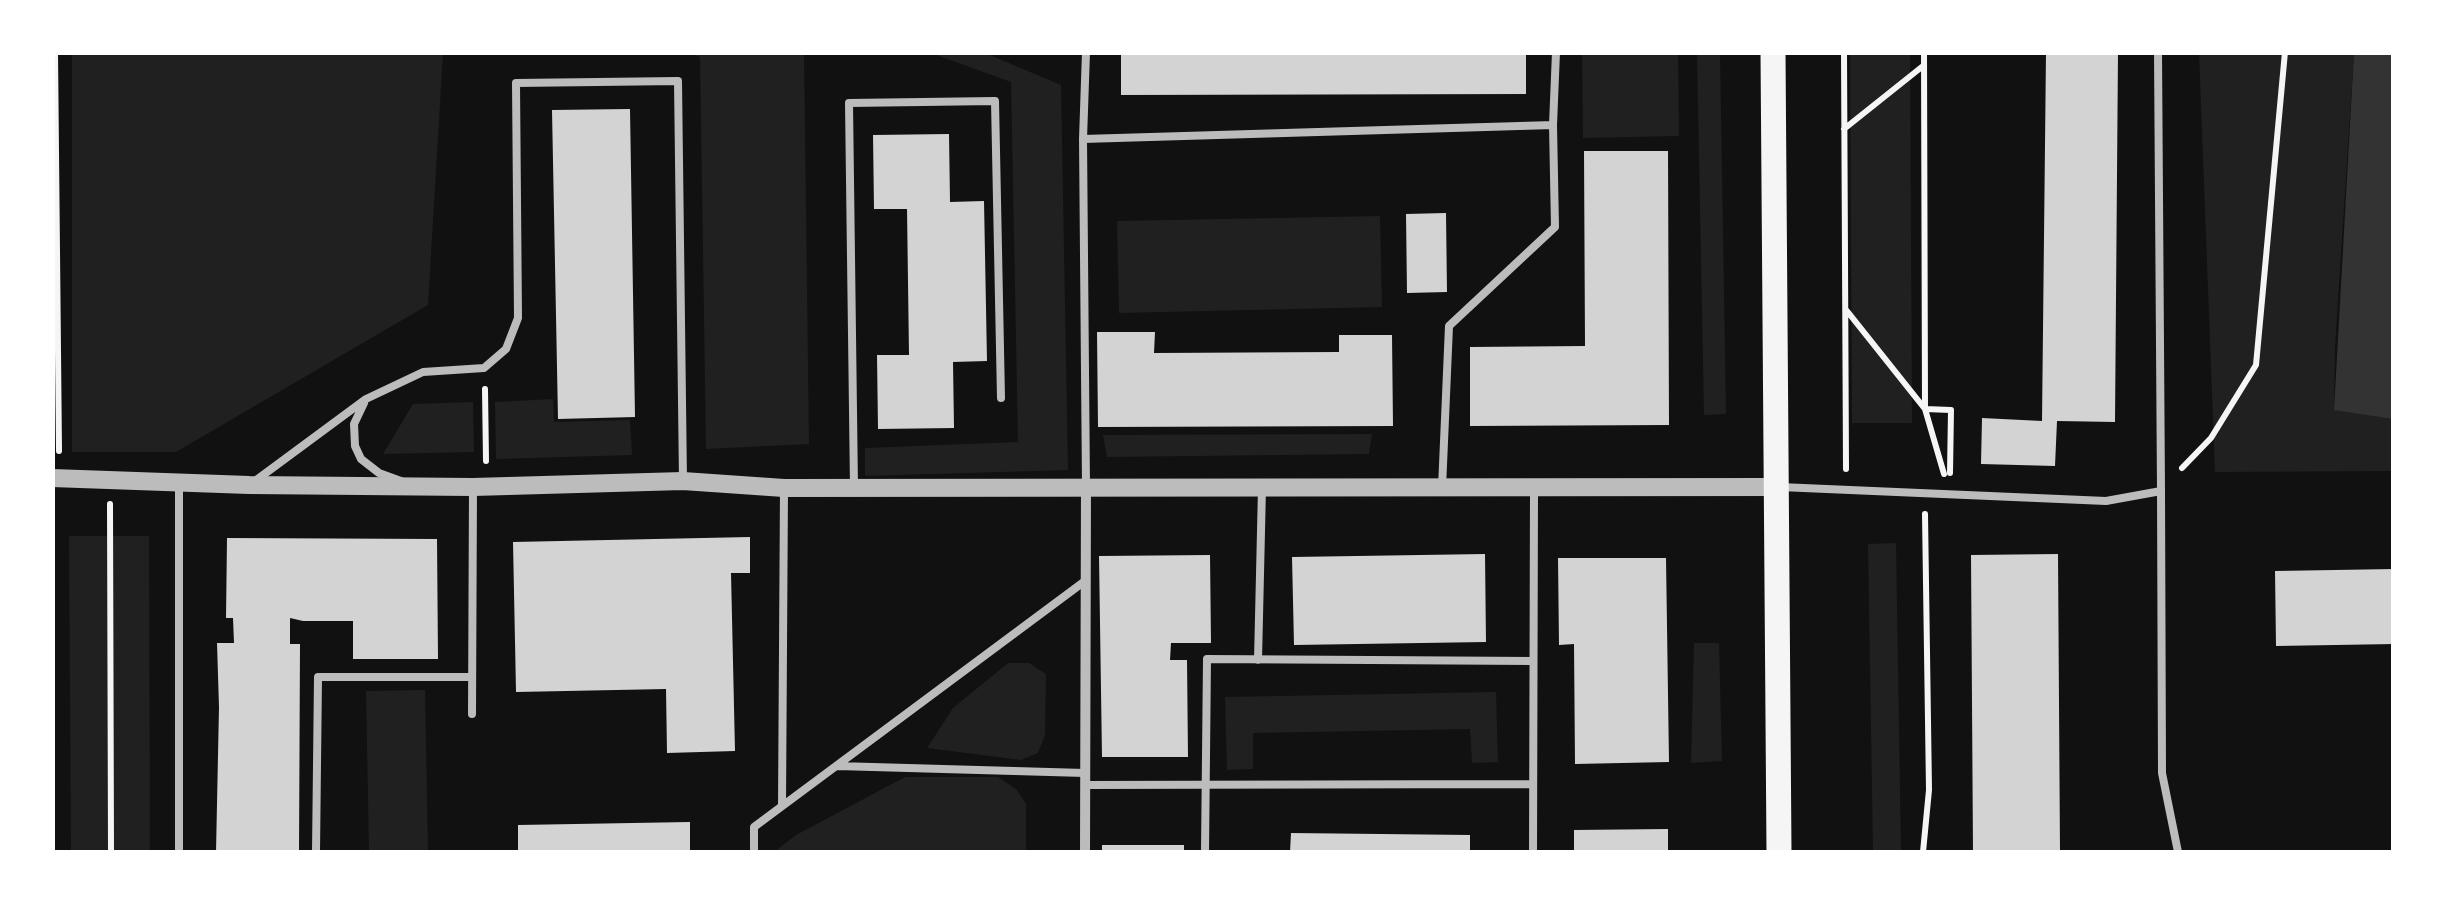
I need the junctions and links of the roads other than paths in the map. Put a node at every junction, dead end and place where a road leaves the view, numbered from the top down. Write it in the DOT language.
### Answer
graph roads {
  1 [pos="1086,52"];
  2 [pos="1556,52"];
  3 [pos="1774,52"];
  4 [pos="2158,52"];
  5 [pos="1553,125"];
  6 [pos="1083,139"];
  7 [pos="1000,398"];
  8 [pos="366,399"];
  9 [pos="52,478"];
  10 [pos="683,481"];
  11 [pos="179,484"];
  12 [pos="249,486"];
  13 [pos="416,486"];
  14 [pos="480,487"];
  15 [pos="1086,487"];
  16 [pos="1778,487"];
  17 [pos="784,488"];
  18 [pos="854,488"];
  19 [pos="1262,488"];
  20 [pos="1442,488"];
  21 [pos="1534,489"];
  22 [pos="2161,491"];
  23 [pos="1086,582"];
  24 [pos="1258,660"];
  25 [pos="1534,661"];
  26 [pos="472,677"];
  27 [pos="472,714"];
  28 [pos="837,766"];
  29 [pos="1085,772"];
  30 [pos="1533,784"];
  31 [pos="1085,785"];
  32 [pos="1204,785"];
  33 [pos="782,806"];
  34 [pos="180,852"];
  35 [pos="316,852"];
  36 [pos="754,852"];
  37 [pos="1085,852"];
  38 [pos="1205,852"];
  39 [pos="1534,852"];
  40 [pos="1779,852"];
  41 [pos="2178,852"];
  1 -- 6 [label="lane"];
  2 -- 5 [label="lane"];
  3 -- 16 [label="main road"];
  4 -- 22 [label="lane"];
  5 -- 6 [label="lane"];
  5 -- 20 [label="lane"];
  6 -- 15 [label="lane"];
  7 -- 18 [label="lane"];
  8 -- 10 [label="lane"];
  8 -- 12 [label="lane"];
  8 -- 13 [label="lane"];
  9 -- 11 [label="street"];
  10 -- 14 [label="street"];
  10 -- 17 [label="street"];
  11 -- 12 [label="street"];
  11 -- 34 [label="lane"];
  12 -- 13 [label="street"];
  13 -- 14 [label="street"];
  14 -- 26 [label="lane"];
  15 -- 18 [label="street"];
  15 -- 19 [label="street"];
  15 -- 23 [label="street"];
  16 -- 21 [label="street"];
  16 -- 22 [label="lane"];
  16 -- 40 [label="main road"];
  17 -- 18 [label="street"];
  17 -- 33 [label="lane"];
  19 -- 20 [label="street"];
  19 -- 24 [label="lane"];
  20 -- 21 [label="street"];
  21 -- 25 [label="lane"];
  22 -- 41 [label="lane"];
  23 -- 28 [label="lane"];
  23 -- 29 [label="street"];
  24 -- 25 [label="lane"];
  24 -- 32 [label="lane"];
  25 -- 30 [label="lane"];
  26 -- 27 [label="lane"];
  26 -- 35 [label="lane"];
  28 -- 29 [label="lane"];
  28 -- 33 [label="lane"];
  29 -- 31 [label="street"];
  30 -- 32 [label="lane"];
  30 -- 39 [label="lane"];
  31 -- 32 [label="lane"];
  31 -- 37 [label="street"];
  32 -- 38 [label="lane"];
  33 -- 36 [label="lane"];
}
